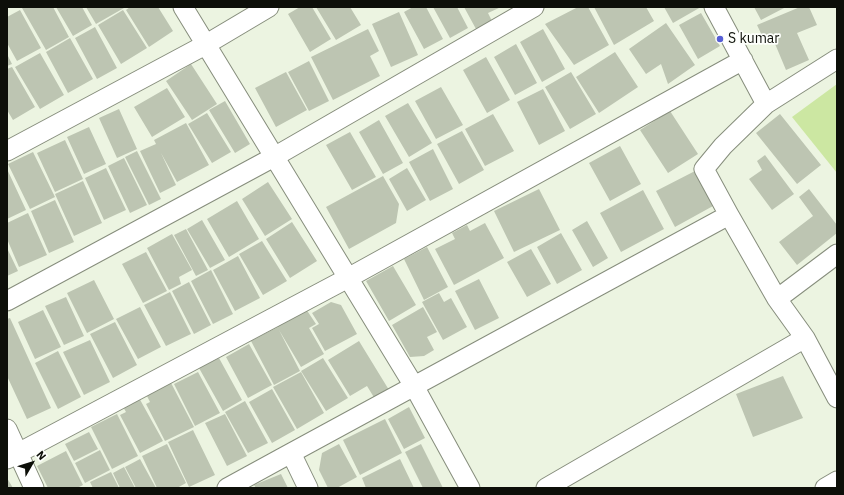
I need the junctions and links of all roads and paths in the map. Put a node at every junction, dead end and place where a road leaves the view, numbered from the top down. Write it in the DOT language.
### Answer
graph roads {
  1 [pos="183,7"];
  2 [pos="269,7"];
  3 [pos="534,7"];
  4 [pos="714,7"];
  5 [pos="205,44"];
  6 [pos="837,59"];
  7 [pos="743,60"];
  8 [pos="766,104"];
  9 [pos="7,151"];
  10 [pos="274,156"];
  11 [pos="729,215"];
  12 [pos="837,254"];
  13 [pos="348,278"];
  14 [pos="777,299"];
  15 [pos="7,301"];
  16 [pos="805,338"];
  17 [pos="414,386"];
  18 [pos="837,398"];
  19 [pos="7,429"];
  20 [pos="291,453"];
  21 [pos="13,457"];
  22 [pos="837,481"];
  23 [pos="34,488"];
  24 [pos="227,488"];
  25 [pos="308,488"];
  26 [pos="470,488"];
  27 [pos="546,488"];
  28 [pos="824,488"];
  1 -- 5 [label="street"];
  2 -- 5 [label="street"];
  3 -- 10 [label="street"];
  4 -- 7 [label="street"];
  5 -- 9 [label="street"];
  5 -- 10 [label="street"];
  6 -- 8 [label="street"];
  7 -- 8 [label="street"];
  7 -- 13 [label="street"];
  8 -- 11 [label="street"];
  10 -- 13 [label="street"];
  10 -- 15 [label="street"];
  11 -- 14 [label="street"];
  11 -- 17 [label="street"];
  12 -- 14 [label="street"];
  13 -- 17 [label="street"];
  13 -- 21 [label="street"];
  14 -- 16 [label="street"];
  16 -- 18 [label="street"];
  16 -- 27 [label="street"];
  17 -- 20 [label="street"];
  17 -- 26 [label="street"];
  19 -- 21 [label="street"];
  20 -- 24 [label="street"];
  20 -- 25 [label="street"];
  21 -- 23 [label="street"];
  22 -- 28 [label="street"];
}
